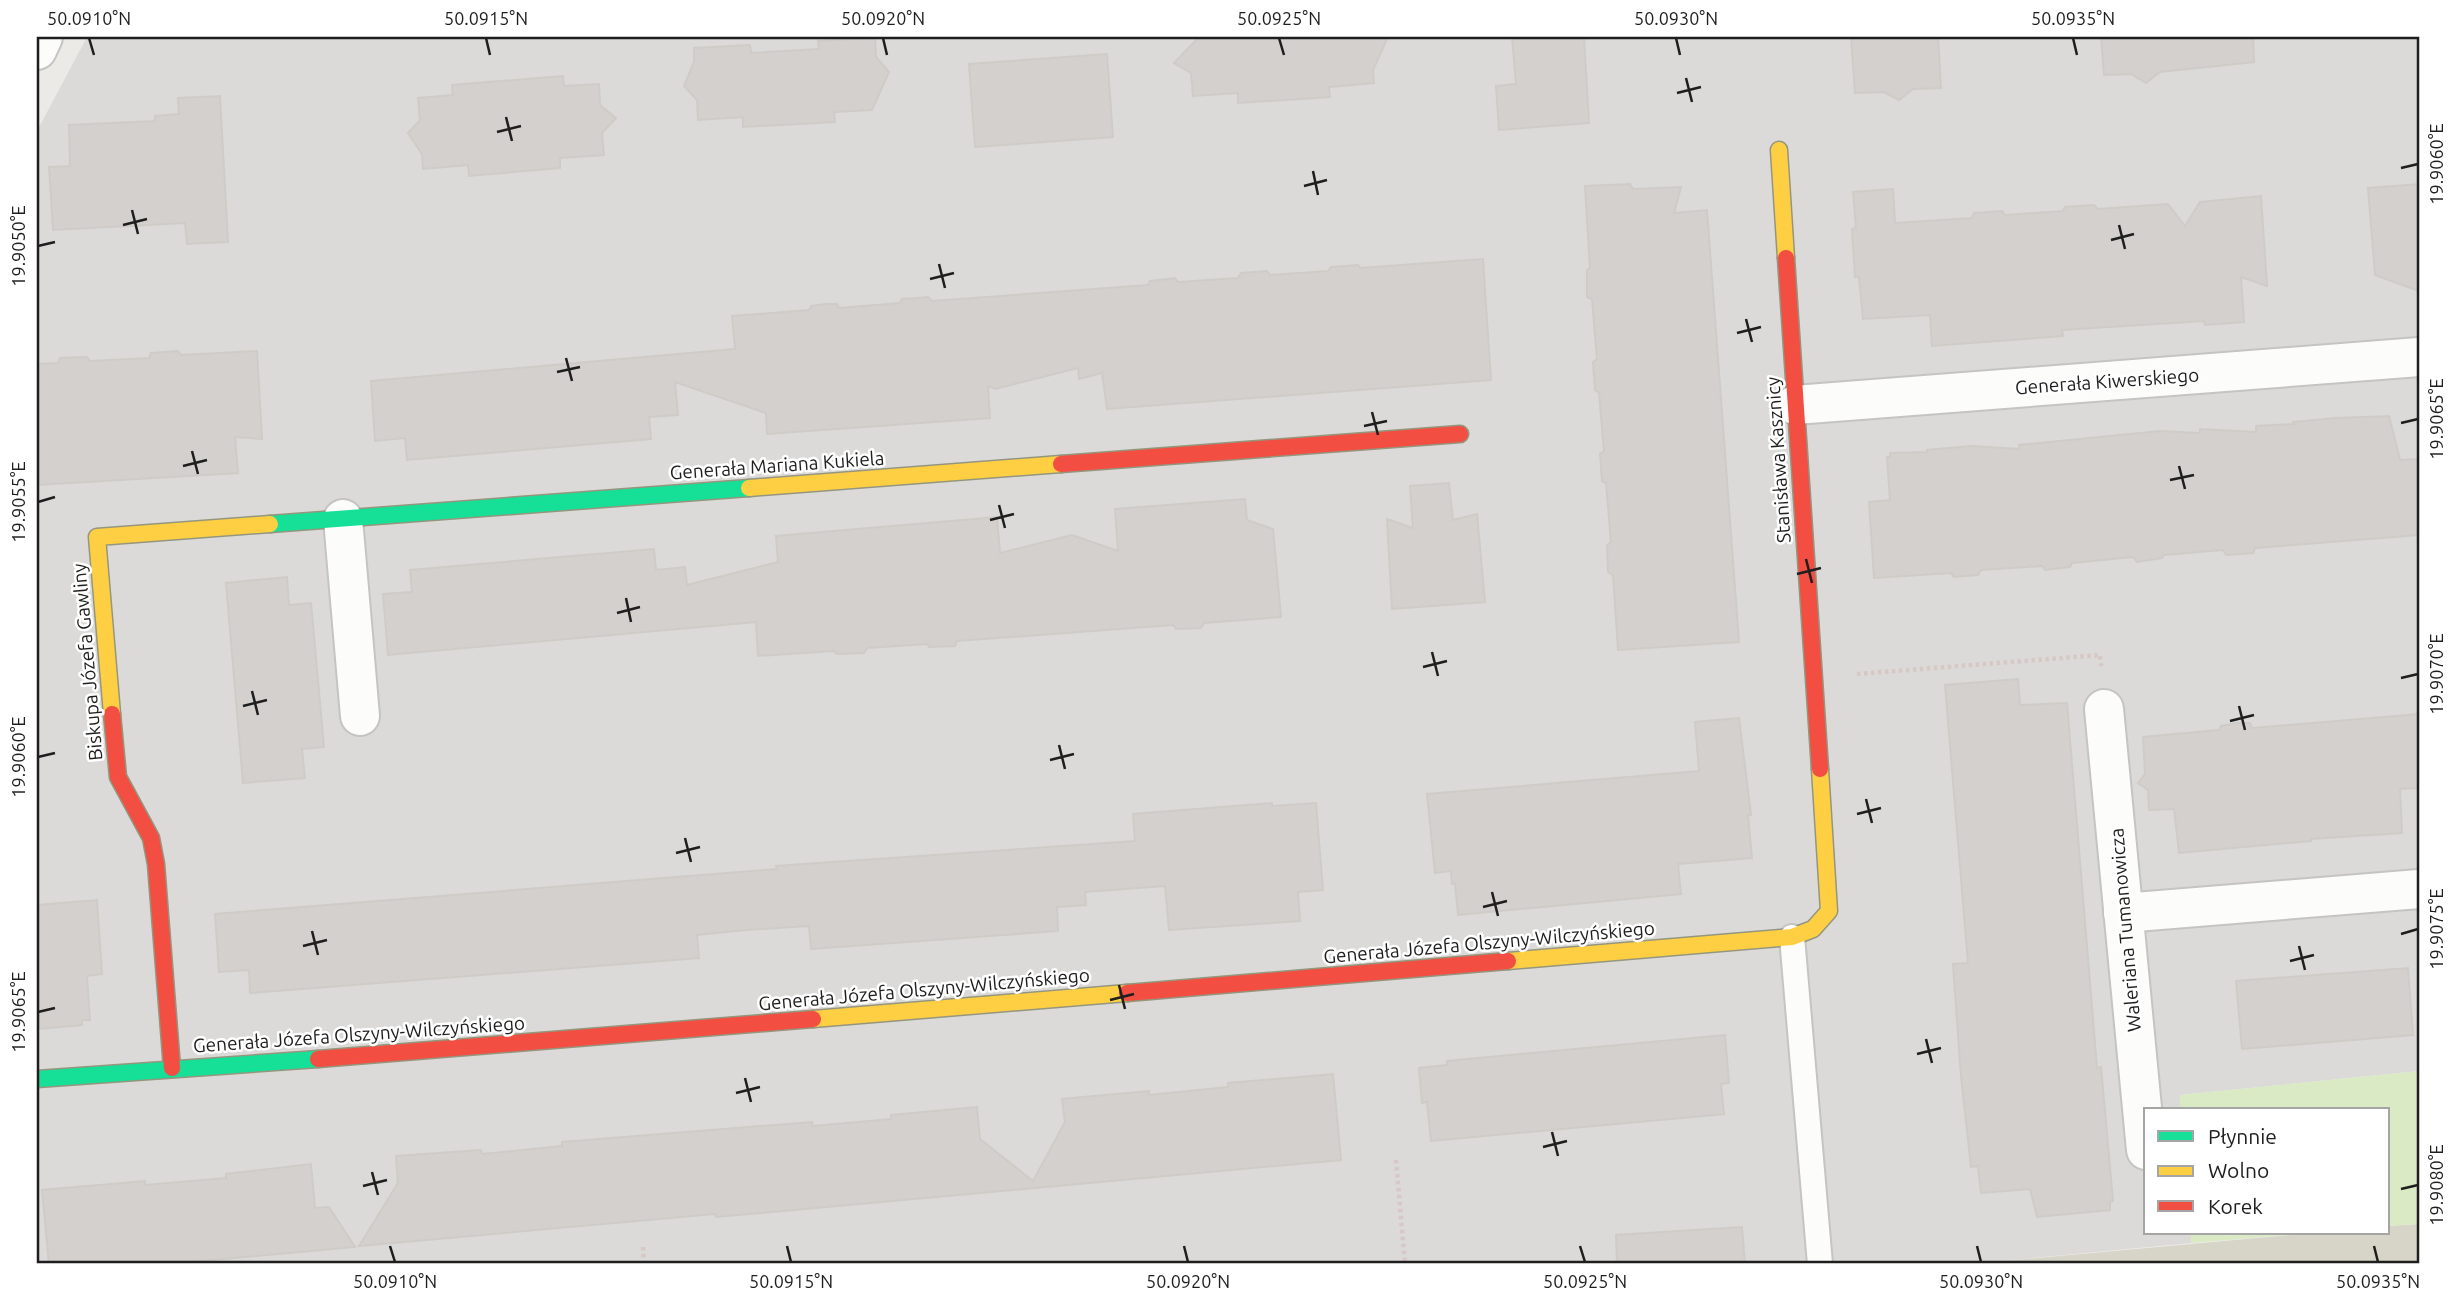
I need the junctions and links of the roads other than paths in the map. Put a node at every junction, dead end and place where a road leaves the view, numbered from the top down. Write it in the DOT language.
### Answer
graph roads {
  1 [pos="43,37"];
  2 [pos="37,50"];
  3 [pos="1779,150"];
  4 [pos="2419,356"];
  5 [pos="1795,405"];
  6 [pos="1460,434"];
  7 [pos="343,519"];
  8 [pos="97,537"];
  9 [pos="2104,709"];
  10 [pos="360,716"];
  11 [pos="2419,889"];
  12 [pos="2123,912"];
  13 [pos="1802,933"];
  14 [pos="172,1069"];
  15 [pos="37,1079"];
  16 [pos="2144,1129"];
  17 [pos="1820,1264"];
  1 -- 2 [label="street"];
  3 -- 5 [label="street, Stanisława Kasznicy"];
  4 -- 5 [label="street, Generała Kiwerskiego"];
  5 -- 13 [label="street, Stanisława Kasznicy"];
  6 -- 7 [label="street, Generała Mariana Kukiela"];
  7 -- 8 [label="street, Generała Mariana Kukiela"];
  7 -- 10 [label="street"];
  8 -- 14 [label="street, Biskupa Józefa Gawliny"];
  9 -- 12 [label="street, Waleriana Tumanowicza"];
  11 -- 12 [label="street"];
  12 -- 16 [label="street, Waleriana Tumanowicza"];
  13 -- 14 [label="street, Generała Józefa Olszyny-Wilczyńskiego"];
  13 -- 17 [label="lane"];
  14 -- 15 [label="street, Generała Józefa Olszyny-Wilczyńskiego"];
}
